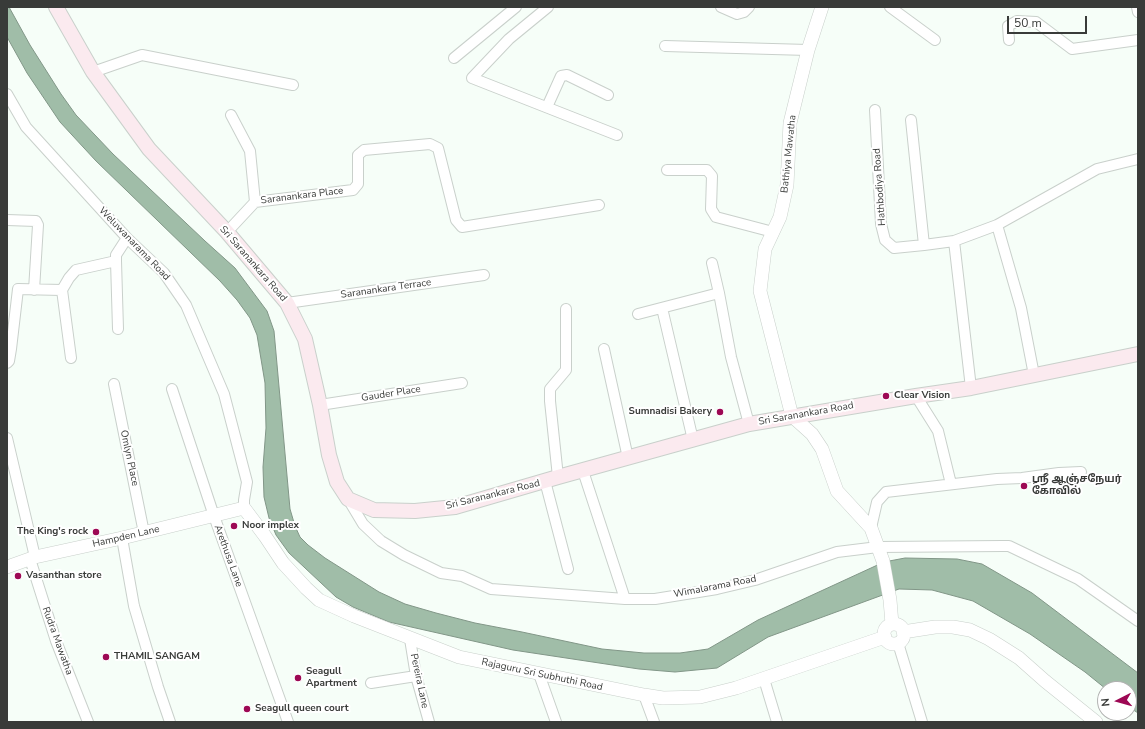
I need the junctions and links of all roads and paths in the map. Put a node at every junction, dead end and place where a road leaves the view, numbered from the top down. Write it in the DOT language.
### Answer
graph roads {
  1 [pos="56,7"];
  2 [pos="516,7"];
  3 [pos="548,7"];
  4 [pos="721,7"];
  5 [pos="749,7"];
  6 [pos="822,7"];
  7 [pos="890,7"];
  8 [pos="1137,7"];
  9 [pos="1138,12"];
  10 [pos="935,40"];
  11 [pos="1009,40"];
  12 [pos="1138,40"];
  13 [pos="665,46"];
  14 [pos="808,50"];
  15 [pos="454,58"];
  16 [pos="93,72"];
  17 [pos="292,85"];
  18 [pos="7,94"];
  19 [pos="608,94"];
  20 [pos="548,108"];
  21 [pos="875,110"];
  22 [pos="231,115"];
  23 [pos="911,120"];
  24 [pos="617,135"];
  25 [pos="1138,159"];
  26 [pos="667,170"];
  27 [pos="256,202"];
  28 [pos="599,205"];
  29 [pos="7,220"];
  30 [pos="997,225"];
  31 [pos="227,232"];
  32 [pos="773,232"];
  33 [pos="127,238"];
  34 [pos="954,241"];
  35 [pos="924,245"];
  36 [pos="116,261"];
  37 [pos="712,263"];
  38 [pos="484,275"];
  39 [pos="34,290"];
  40 [pos="62,290"];
  41 [pos="719,293"];
  42 [pos="12,301"];
  43 [pos="287,303"];
  44 [pos="662,308"];
  45 [pos="566,309"];
  46 [pos="638,314"];
  47 [pos="118,329"];
  48 [pos="604,349"];
  49 [pos="1138,354"];
  50 [pos="71,358"];
  51 [pos="7,363"];
  52 [pos="1034,375"];
  53 [pos="462,383"];
  54 [pos="114,384"];
  55 [pos="971,388"];
  56 [pos="172,389"];
  57 [pos="916,396"];
  58 [pos="320,405"];
  59 [pos="792,416"];
  60 [pos="749,424"];
  61 [pos="7,438"];
  62 [pos="693,440"];
  63 [pos="628,458"];
  64 [pos="583,471"];
  65 [pos="1081,472"];
  66 [pos="558,477"];
  67 [pos="545,481"];
  68 [pos="951,484"];
  69 [pos="348,499"];
  70 [pos="244,508"];
  71 [pos="214,516"];
  72 [pos="871,528"];
  73 [pos="144,533"];
  74 [pos="122,538"];
  75 [pos="878,547"];
  76 [pos="32,558"];
  77 [pos="7,567"];
  78 [pos="568,569"];
  79 [pos="625,599"];
  80 [pos="1137,618"];
  81 [pos="892,624"];
  82 [pos="885,637"];
  83 [pos="901,637"];
  84 [pos="410,639"];
  85 [pos="540,674"];
  86 [pos="416,676"];
  87 [pos="764,679"];
  88 [pos="371,683"];
  89 [pos="644,695"];
  90 [pos="88,722"];
  91 [pos="170,722"];
  92 [pos="288,722"];
  93 [pos="429,722"];
  94 [pos="556,722"];
  95 [pos="654,722"];
  96 [pos="777,722"];
  97 [pos="922,722"];
  98 [pos="1096,722"];
  1 -- 16 [label="main road, Sri Saranankara Road"];
  2 -- 15 [label="street"];
  3 -- 20 [label="street"];
  4 -- 5 [label="street"];
  6 -- 14 [label="street, Bathiya Mawatha"];
  7 -- 10 [label="street"];
  8 -- 9 [label="street"];
  11 -- 12 [label="street"];
  13 -- 14 [label="street"];
  14 -- 32 [label="street, Bathiya Mawatha"];
  16 -- 17 [label="street"];
  16 -- 31 [label="main road, Sri Saranankara Road"];
  18 -- 33 [label="street, Weluwanarama Road"];
  19 -- 20 [label="street"];
  20 -- 24 [label="street"];
  21 -- 35 [label="street, Hathbodiya Road"];
  22 -- 27 [label="street"];
  23 -- 35 [label="street"];
  25 -- 30 [label="street, Hathbodiya Road"];
  26 -- 32 [label="street"];
  27 -- 28 [label="street, Saranankara Place"];
  27 -- 31 [label="street, Saranankara Place"];
  29 -- 39 [label="street"];
  30 -- 34 [label="street, Hathbodiya Road"];
  30 -- 52 [label="street"];
  31 -- 43 [label="main road, Sri Saranankara Road"];
  32 -- 59 [label="street, Bathiya Mawatha"];
  33 -- 36 [label="street"];
  33 -- 70 [label="street, Weluwanarama Road"];
  34 -- 35 [label="street, Hathbodiya Road"];
  34 -- 55 [label="street"];
  36 -- 40 [label="street"];
  36 -- 47 [label="street"];
  37 -- 41 [label="street"];
  38 -- 43 [label="street, Saranankara Terrace"];
  39 -- 40 [label="street"];
  39 -- 42 [label="street"];
  40 -- 50 [label="street"];
  41 -- 44 [label="street"];
  41 -- 60 [label="street"];
  42 -- 51 [label="street"];
  43 -- 58 [label="main road, Sri Saranankara Road"];
  44 -- 46 [label="street"];
  44 -- 62 [label="street"];
  45 -- 66 [label="street"];
  48 -- 63 [label="street"];
  49 -- 52 [label="main road, Sri Saranankara Road"];
  52 -- 55 [label="main road, Sri Saranankara Road"];
  53 -- 58 [label="street, Gauder Place"];
  54 -- 73 [label="street, Omlyn Place"];
  55 -- 57 [label="main road, Sri Saranankara Road"];
  56 -- 71 [label="street, Arethusa Lane"];
  57 -- 59 [label="main road, Sri Saranankara Road"];
  57 -- 68 [label="street"];
  58 -- 69 [label="main road, Sri Saranankara Road"];
  59 -- 60 [label="main road, Sri Saranankara Road"];
  59 -- 72 [label="street"];
  60 -- 62 [label="main road, Sri Saranankara Road"];
  61 -- 76 [label="street, Rudra Mawatha"];
  62 -- 63 [label="main road, Sri Saranankara Road"];
  63 -- 64 [label="main road, Sri Saranankara Road"];
  64 -- 66 [label="main road, Sri Saranankara Road"];
  64 -- 79 [label="street"];
  65 -- 68 [label="street"];
  66 -- 67 [label="main road, Sri Saranankara Road"];
  67 -- 69 [label="main road, Sri Saranankara Road"];
  67 -- 78 [label="street"];
  68 -- 72 [label="street"];
  69 -- 79 [label="street, Wimalarama Road"];
  70 -- 71 [label="street, Hampden Lane"];
  70 -- 84 [label="street, Rajaguru Sri Subhuthi Road"];
  71 -- 73 [label="street, Hampden Lane"];
  71 -- 92 [label="street, Arethusa Lane"];
  72 -- 75 [label="street"];
  73 -- 74 [label="street, Hampden Lane"];
  74 -- 76 [label="street, Hampden Lane"];
  74 -- 91 [label="street"];
  75 -- 79 [label="street, Wimalarama Road"];
  75 -- 80 [label="street, Wimalarama Road"];
  75 -- 81 [label="street"];
  76 -- 77 [label="street, Hampden Lane"];
  76 -- 90 [label="street, Rudra Mawatha"];
  81 -- 82 [label="street"];
  81 -- 83 [label="street"];
  82 -- 83 [label="street"];
  82 -- 87 [label="street, Rajaguru Sri Subhuthi Road"];
  83 -- 97 [label="street"];
  83 -- 98 [label="street"];
  84 -- 85 [label="street, Rajaguru Sri Subhuthi Road"];
  84 -- 86 [label="street, Pereira Lane"];
  85 -- 89 [label="street, Rajaguru Sri Subhuthi Road"];
  85 -- 94 [label="street"];
  86 -- 88 [label="street"];
  86 -- 93 [label="street, Pereira Lane"];
  87 -- 89 [label="street, Rajaguru Sri Subhuthi Road"];
  87 -- 96 [label="street"];
  89 -- 95 [label="street"];
}
